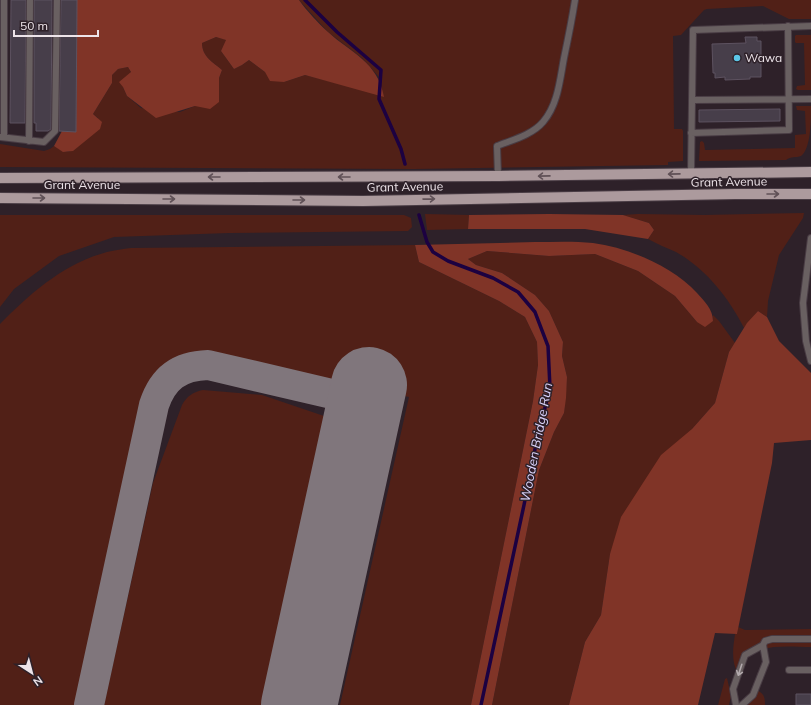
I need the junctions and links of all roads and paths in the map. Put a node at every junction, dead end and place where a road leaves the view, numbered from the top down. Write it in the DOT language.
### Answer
graph roads {
  1 [pos="4,0"];
  2 [pos="30,0"];
  3 [pos="57,0"];
  4 [pos="576,0"];
  5 [pos="788,26"];
  6 [pos="811,26"];
  7 [pos="789,99"];
  8 [pos="811,99"];
  9 [pos="692,100"];
  10 [pos="692,133"];
  11 [pos="2,137"];
  12 [pos="29,140"];
  13 [pos="811,172"];
  14 [pos="691,173"];
  15 [pos="498,176"];
  16 [pos="0,178"];
  17 [pos="811,194"];
  18 [pos="0,198"];
  19 [pos="811,238"];
  20 [pos="809,258"];
  21 [pos="811,361"];
  22 [pos="811,640"];
  23 [pos="763,645"];
  24 [pos="789,670"];
  25 [pos="811,670"];
  26 [pos="736,705"];
  27 [pos="742,705"];
  1 -- 11 [label="lane"];
  2 -- 12 [label="lane"];
  3 -- 12 [label="lane"];
  4 -- 15 [label="lane"];
  5 -- 6 [label="lane"];
  5 -- 7 [label="lane"];
  5 -- 9 [label="lane"];
  7 -- 8 [label="lane"];
  7 -- 9 [label="lane"];
  7 -- 10 [label="lane"];
  9 -- 10 [label="lane"];
  10 -- 14 [label="lane"];
  11 -- 12 [label="lane"];
  13 -- 14 [label="main road, Grant Avenue"];
  14 -- 15 [label="main road, Grant Avenue, one-way"];
  15 -- 16 [label="main road, Grant Avenue, one-way"];
  18 -- 17 [label="main road, Grant Avenue, one-way"];
  19 -- 20 [label="lane"];
  20 -- 21 [label="lane"];
  22 -- 23 [label="lane"];
  23 -- 26 [label="lane, one-way"];
  23 -- 27 [label="lane"];
  24 -- 25 [label="lane"];
}
